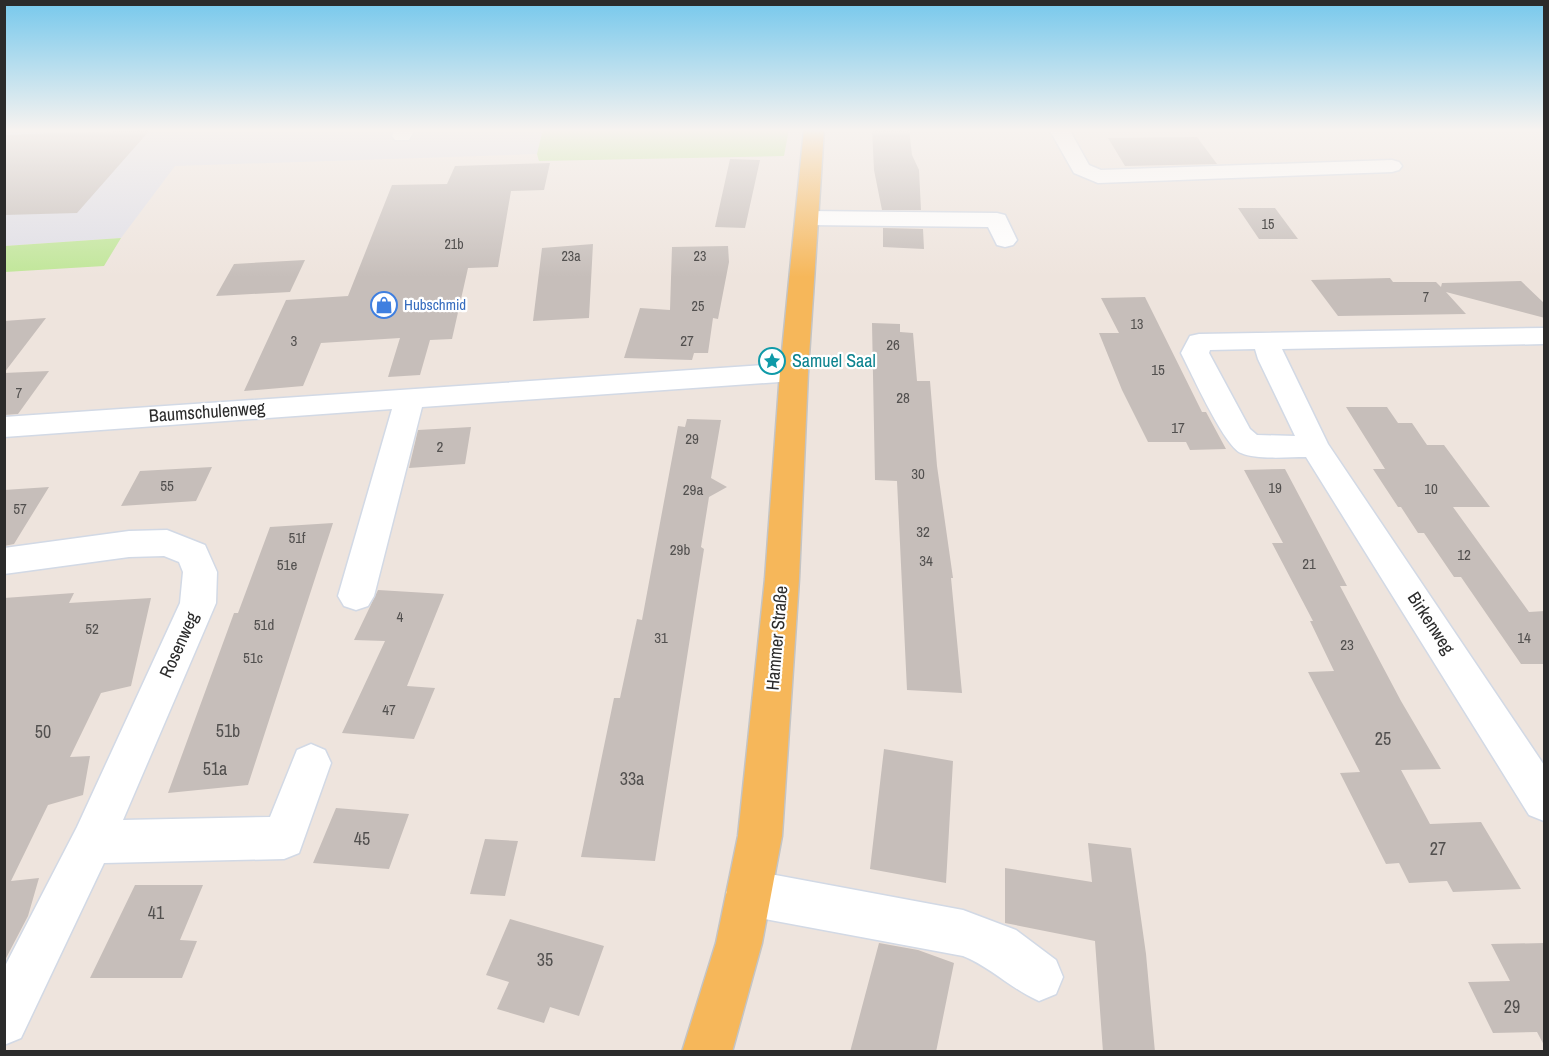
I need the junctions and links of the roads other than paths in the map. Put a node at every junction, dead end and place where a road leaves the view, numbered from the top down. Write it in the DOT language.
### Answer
graph roads {
  1 [pos="810,178"];
  2 [pos="807,218"];
  3 [pos="1005,240"];
  4 [pos="1545,336"];
  5 [pos="1266,341"];
  6 [pos="794,372"];
  7 [pos="410,397"];
  8 [pos="4,427"];
  9 [pos="1315,447"];
  10 [pos="4,561"];
  11 [pos="356,596"];
  12 [pos="311,763"];
  13 [pos="1545,801"];
  14 [pos="92,842"];
  15 [pos="749,893"];
  16 [pos="1039,977"];
  17 [pos="4,1021"];
  18 [pos="707,1052"];
  1 -- 2 [label="main road, Hammer Straße"];
  2 -- 3 [label="street"];
  2 -- 6 [label="main road, Hammer Straße"];
  4 -- 5 [label="street"];
  5 -- 9 [label="street, Birkenweg"];
  5 -- 9 [label="street"];
  6 -- 7 [label="street, Baumschulenweg"];
  6 -- 15 [label="main road, Hammer Straße"];
  7 -- 8 [label="street, Baumschulenweg"];
  7 -- 11 [label="street"];
  9 -- 13 [label="street, Birkenweg"];
  10 -- 14 [label="street, Rosenweg"];
  12 -- 14 [label="street"];
  14 -- 17 [label="street, Rosenweg"];
  15 -- 16 [label="street"];
  15 -- 18 [label="main road, Hammer Straße"];
}
